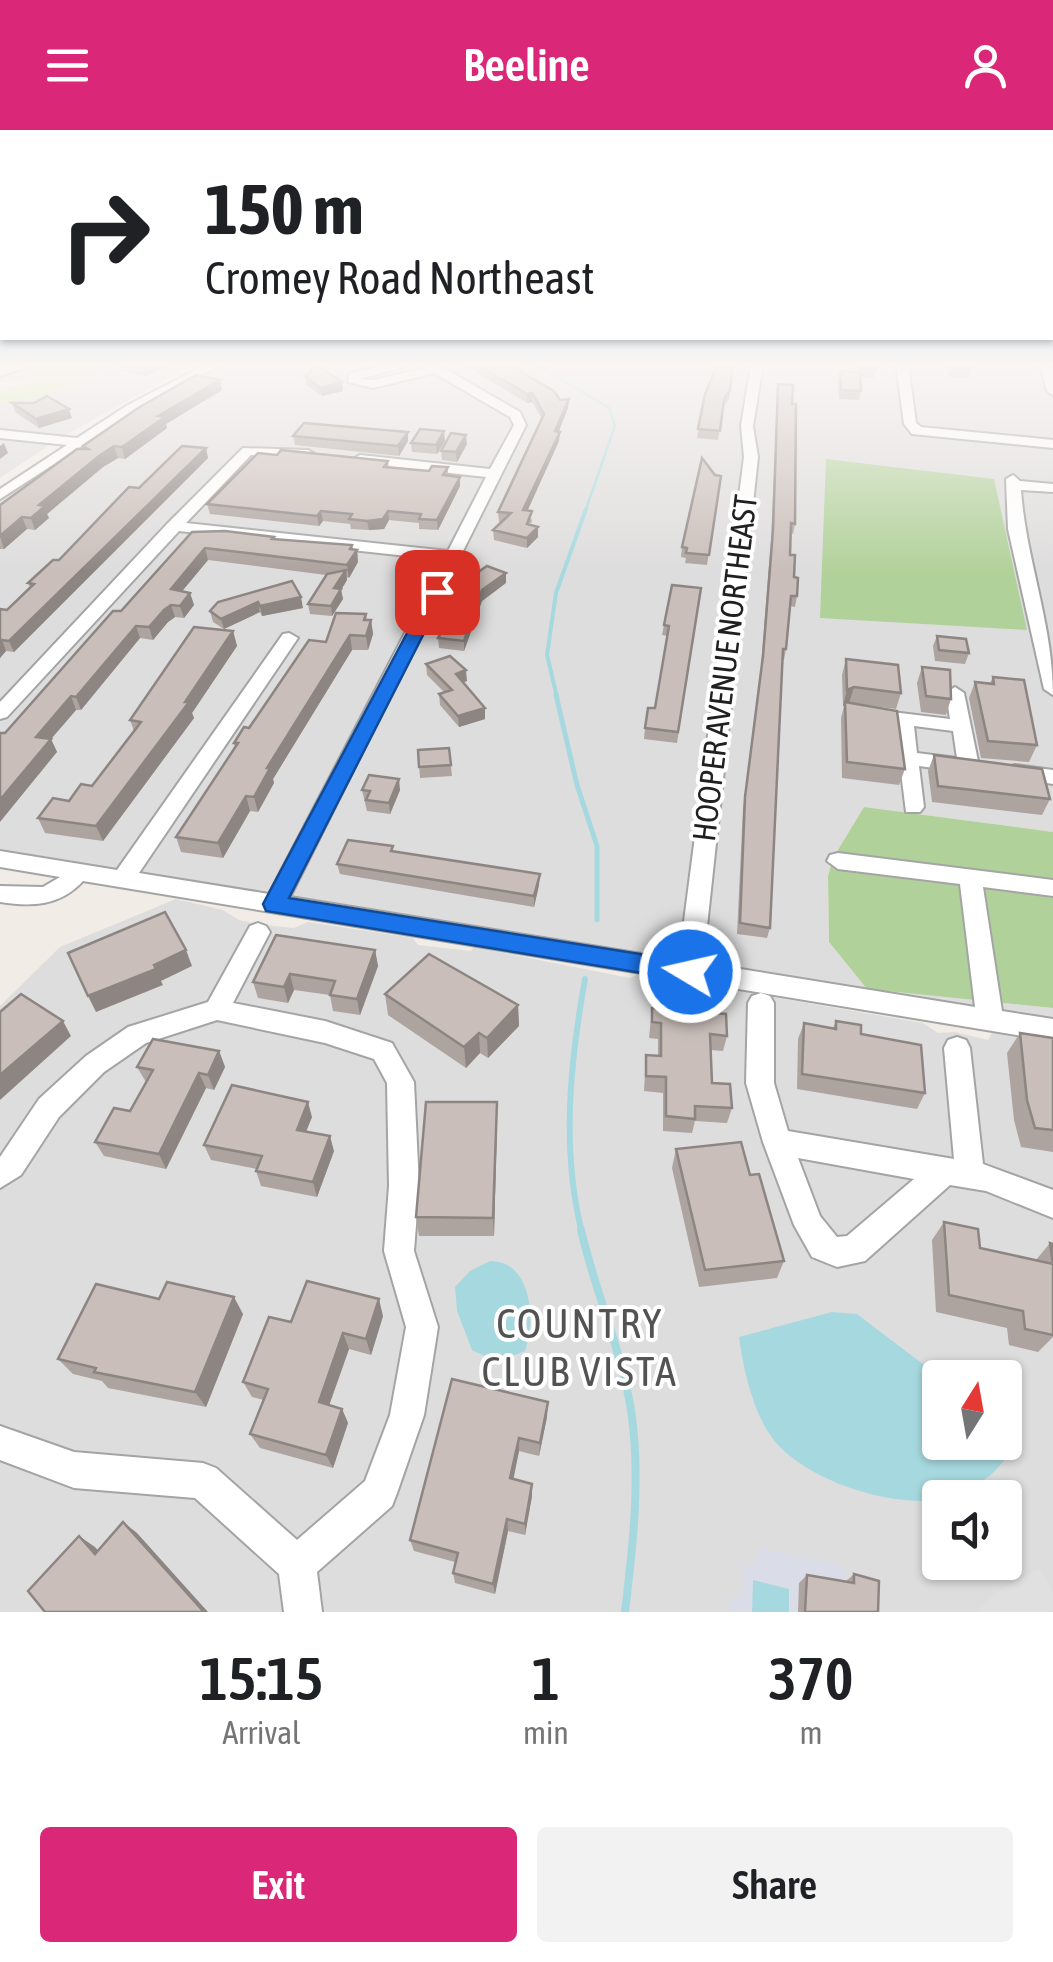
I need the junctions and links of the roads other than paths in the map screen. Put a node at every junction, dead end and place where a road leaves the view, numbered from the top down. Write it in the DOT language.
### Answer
graph roads {
  1 [pos="84,433"];
  2 [pos="516,433"];
  3 [pos="748,433"];
  4 [pos="940,433"];
  5 [pos="0,434"];
  6 [pos="70,441"];
  7 [pos="1053,444"];
  8 [pos="326,456"];
  9 [pos="345,458"];
  10 [pos="494,474"];
  11 [pos="0,482"];
  12 [pos="1053,488"];
  13 [pos="0,496"];
  14 [pos="174,526"];
  15 [pos="455,557"];
  16 [pos="290,638"];
  17 [pos="1053,689"];
  18 [pos="955,693"];
  19 [pos="0,713"];
  20 [pos="849,713"];
  21 [pos="904,720"];
  22 [pos="962,726"];
  23 [pos="908,758"];
  24 [pos="969,766"];
  25 [pos="1053,776"];
  26 [pos="913,807"];
  27 [pos="0,859"];
  28 [pos="838,861"];
  29 [pos="78,872"];
  30 [pos="970,877"];
  31 [pos="122,880"];
  32 [pos="1053,888"];
  33 [pos="0,894"];
  34 [pos="274,904"];
  35 [pos="258,932"];
  36 [pos="690,972"];
  37 [pos="761,1002"];
  38 [pos="217,1010"];
  39 [pos="990,1020"];
  40 [pos="1053,1030"];
  41 [pos="957,1048"];
  42 [pos="778,1142"];
  43 [pos="958,1173"];
  44 [pos="0,1175"];
  45 [pos="1053,1204"];
  46 [pos="0,1442"];
  47 [pos="297,1565"];
  48 [pos="303,1612"];
  1 -- 6 [label="street"];
  2 -- 10 [label="street"];
  3 -- 36 [label="street, HOOPER AVENUE NORTHEAST"];
  4 -- 7 [label="street"];
  5 -- 6 [label="street"];
  6 -- 11 [label="street"];
  6 -- 13 [label="street"];
  8 -- 14 [label="street"];
  9 -- 10 [label="street"];
  10 -- 15 [label="street"];
  12 -- 17 [label="street"];
  14 -- 15 [label="street"];
  14 -- 19 [label="street"];
  15 -- 34 [label="street"];
  16 -- 31 [label="street"];
  18 -- 22 [label="street"];
  20 -- 21 [label="street"];
  21 -- 22 [label="street"];
  21 -- 23 [label="street"];
  22 -- 24 [label="street"];
  23 -- 24 [label="street"];
  23 -- 26 [label="street"];
  24 -- 25 [label="street"];
  27 -- 29 [label="street"];
  28 -- 30 [label="street"];
  29 -- 31 [label="street"];
  29 -- 33 [label="street"];
  30 -- 32 [label="street"];
  30 -- 39 [label="street"];
  31 -- 34 [label="street"];
  34 -- 36 [label="street"];
  35 -- 38 [label="street"];
  36 -- 39 [label="street"];
  37 -- 42 [label="street"];
  38 -- 44 [label="street"];
  38 -- 47 [label="street"];
  39 -- 40 [label="street"];
  41 -- 43 [label="street"];
  42 -- 43 [label="street"];
  42 -- 43 [label="street"];
  43 -- 45 [label="street"];
  46 -- 47 [label="street"];
  47 -- 48 [label="street"];
}
